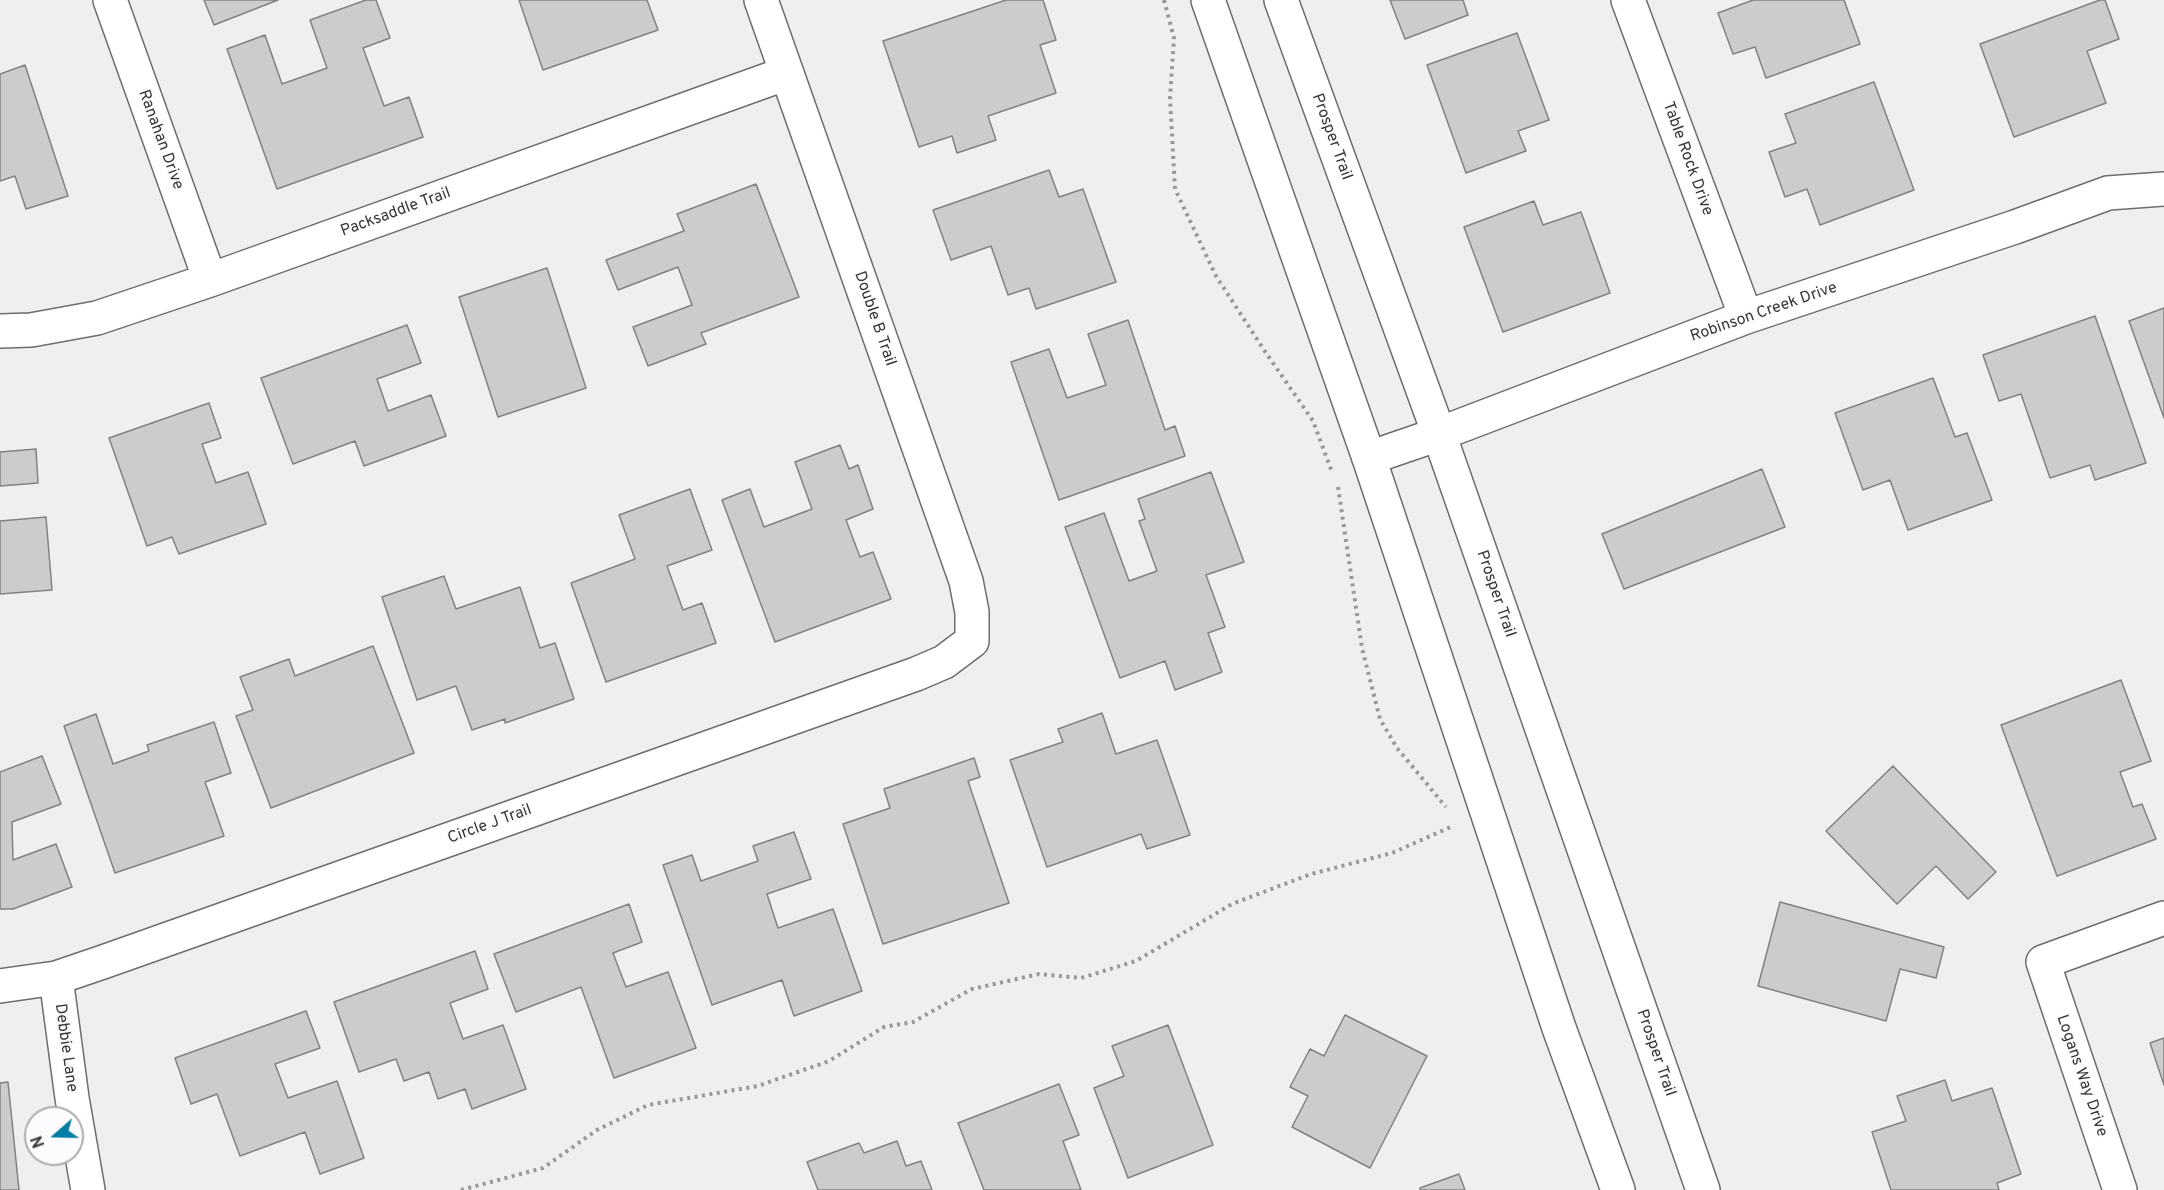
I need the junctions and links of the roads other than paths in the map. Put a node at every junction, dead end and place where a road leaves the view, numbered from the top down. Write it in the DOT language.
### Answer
graph roads {
  1 [pos="110,0"];
  2 [pos="761,0"];
  3 [pos="1208,0"];
  4 [pos="1281,0"];
  5 [pos="1629,0"];
  6 [pos="787,74"];
  7 [pos="2164,189"];
  8 [pos="210,280"];
  9 [pos="1746,317"];
  10 [pos="0,331"];
  11 [pos="1439,434"];
  12 [pos="1369,458"];
  13 [pos="972,642"];
  14 [pos="2164,918"];
  15 [pos="56,978"];
  16 [pos="0,986"];
  17 [pos="88,1190"];
  18 [pos="1618,1190"];
  19 [pos="1703,1190"];
  20 [pos="2120,1190"];
  1 -- 8 [label="street, Ranahan Drive"];
  2 -- 6 [label="street, Double B Trail"];
  3 -- 12 [label="street"];
  4 -- 11 [label="street, Prosper Trail"];
  5 -- 9 [label="street, Table Rock Drive"];
  6 -- 8 [label="street, Packsaddle Trail"];
  6 -- 13 [label="street, Double B Trail"];
  7 -- 9 [label="street, Robinson Creek Drive"];
  8 -- 10 [label="street, Packsaddle Trail"];
  9 -- 11 [label="street, Robinson Creek Drive"];
  11 -- 12 [label="street, Robinson Creek Drive"];
  11 -- 19 [label="street, Prosper Trail"];
  12 -- 18 [label="street"];
  13 -- 15 [label="street, Circle J Trail"];
  14 -- 20 [label="street, Logans Way Drive"];
  15 -- 16 [label="street, Circle J Trail"];
  15 -- 17 [label="street, Debbie Lane"];
}
